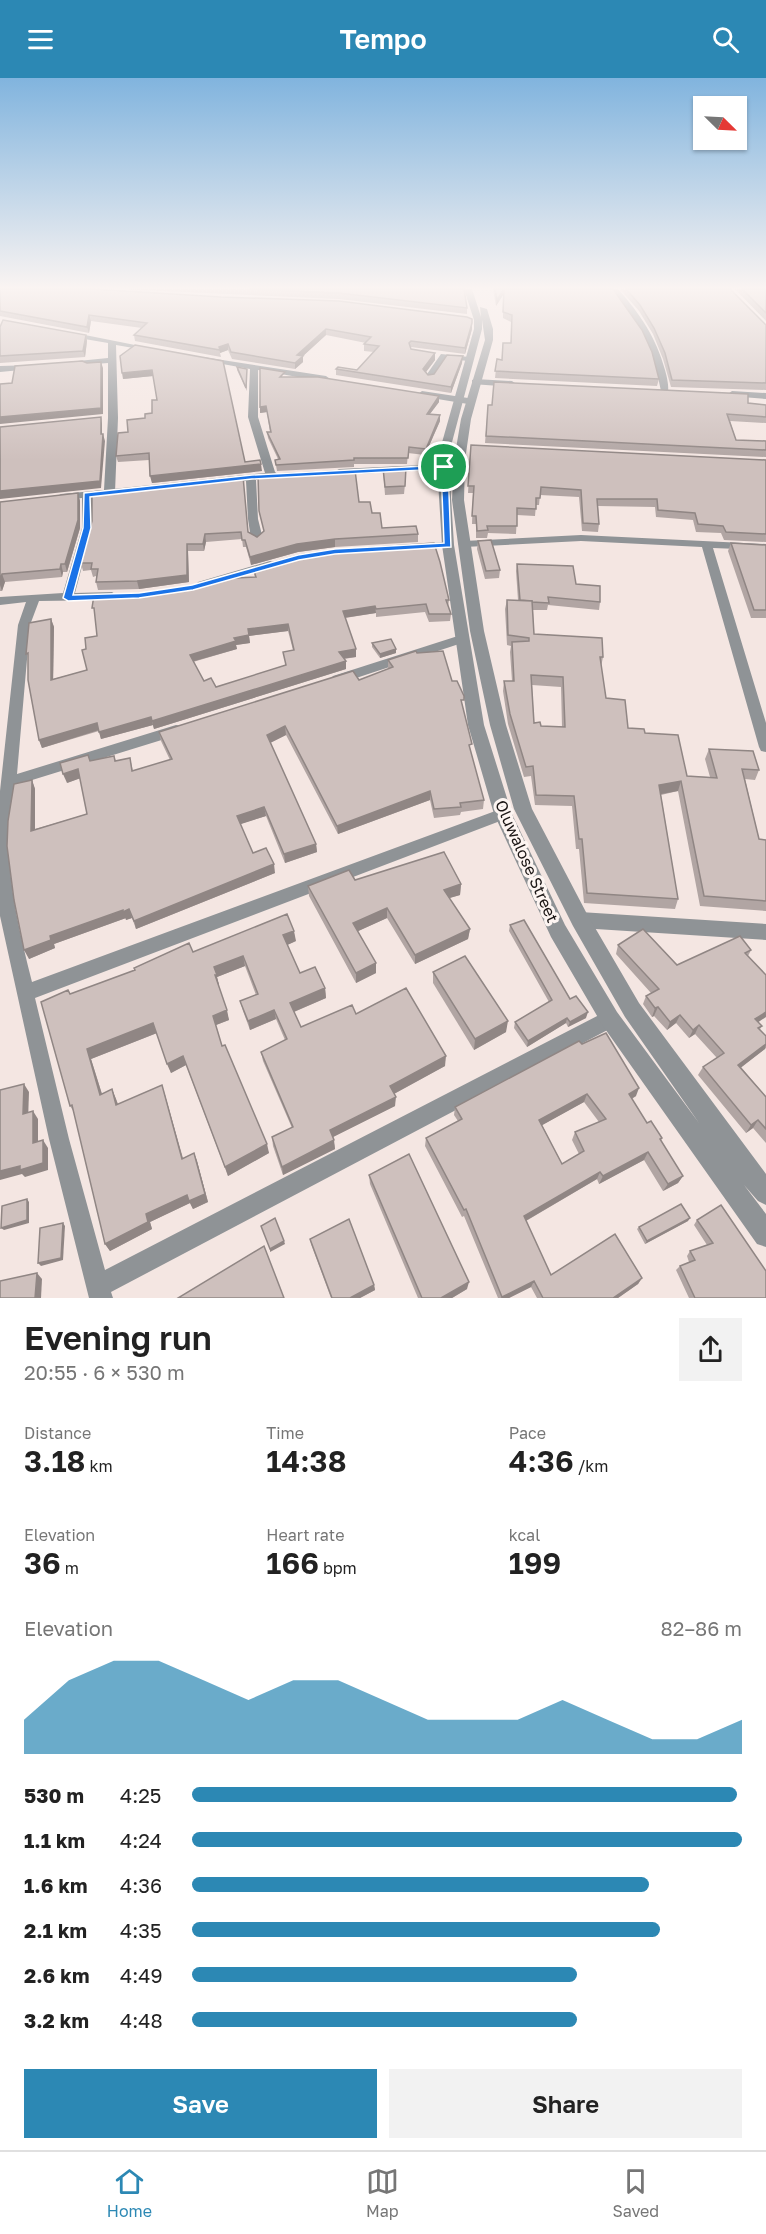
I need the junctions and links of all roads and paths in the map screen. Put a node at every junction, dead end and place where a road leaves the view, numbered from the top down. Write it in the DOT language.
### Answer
graph roads {
  1 [pos="112,346"];
  2 [pos="136,346"];
  3 [pos="474,346"];
  4 [pos="487,346"];
  5 [pos="655,346"];
  6 [pos="156,350"];
  7 [pos="434,354"];
  8 [pos="444,356"];
  9 [pos="199,358"];
  10 [pos="469,359"];
  11 [pos="112,360"];
  12 [pos="56,365"];
  13 [pos="45,366"];
  14 [pos="254,368"];
  15 [pos="0,369"];
  16 [pos="429,377"];
  17 [pos="333,381"];
  18 [pos="475,382"];
  19 [pos="523,384"];
  20 [pos="654,390"];
  21 [pos="665,391"];
  22 [pos="676,392"];
  23 [pos="412,393"];
  24 [pos="721,394"];
  25 [pos="766,396"];
  26 [pos="463,401"];
  27 [pos="113,418"];
  28 [pos="102,419"];
  29 [pos="463,447"];
  30 [pos="474,448"];
  31 [pos="444,467"];
  32 [pos="329,473"];
  33 [pos="283,475"];
  34 [pos="271,476"];
  35 [pos="252,477"];
  36 [pos="216,481"];
  37 [pos="121,491"];
  38 [pos="109,492"];
  39 [pos="87,495"];
  40 [pos="54,498"];
  41 [pos="257,539"];
  42 [pos="706,543"];
  43 [pos="456,544"];
  44 [pos="766,547"];
  45 [pos="403,548"];
  46 [pos="277,562"];
  47 [pos="193,587"];
  48 [pos="127,596"];
  49 [pos="34,597"];
  50 [pos="68,598"];
  51 [pos="0,601"];
  52 [pos="461,639"];
  53 [pos="320,685"];
  54 [pos="187,727"];
  55 [pos="766,747"];
  56 [pos="9,782"];
  57 [pos="503,814"];
  58 [pos="580,920"];
  59 [pos="766,932"];
  60 [pos="26,993"];
  61 [pos="610,1019"];
  62 [pos="724,1160"];
  63 [pos="766,1193"];
  64 [pos="766,1235"];
  65 [pos="100,1292"];
  1 -- 11 [label="street"];
  2 -- 6 [label="street"];
  3 -- 10 [label="street, Oluwalose Street"];
  4 -- 18 [label="street, Oluwalose Street"];
  5 -- 21 [label="street"];
  7 -- 8 [label="street"];
  8 -- 10 [label="street"];
  8 -- 16 [label="street"];
  9 -- 14 [label="street"];
  10 -- 26 [label="street, Oluwalose Street"];
  11 -- 12 [label="street"];
  11 -- 27 [label="street"];
  13 -- 15 [label="street"];
  14 -- 17 [label="street"];
  14 -- 34 [label="street"];
  18 -- 19 [label="street"];
  18 -- 26 [label="street, Oluwalose Street"];
  20 -- 21 [label="street"];
  21 -- 22 [label="street"];
  23 -- 26 [label="street"];
  24 -- 25 [label="street"];
  26 -- 29 [label="street, Oluwalose Street"];
  26 -- 31 [label="street, Oluwalose Street"];
  27 -- 28 [label="street"];
  27 -- 38 [label="street"];
  29 -- 30 [label="street"];
  29 -- 43 [label="street, Oluwalose Street"];
  31 -- 32 [label="street"];
  31 -- 43 [label="street, Oluwalose Street"];
  33 -- 34 [label="street"];
  34 -- 35 [label="street"];
  35 -- 36 [label="street"];
  35 -- 41 [label="street"];
  37 -- 38 [label="street"];
  38 -- 39 [label="street"];
  39 -- 40 [label="street"];
  39 -- 50 [label="street"];
  42 -- 43 [label="street"];
  42 -- 44 [label="street"];
  42 -- 55 [label="street"];
  43 -- 45 [label="street"];
  43 -- 52 [label="street, Oluwalose Street"];
  43 -- 58 [label="street, Oluwalose Street"];
  46 -- 47 [label="street"];
  48 -- 50 [label="street"];
  49 -- 50 [label="street"];
  49 -- 51 [label="street"];
  49 -- 56 [label="street"];
  52 -- 53 [label="street"];
  52 -- 57 [label="street, Oluwalose Street"];
  54 -- 56 [label="street"];
  56 -- 60 [label="street"];
  57 -- 60 [label="street"];
  57 -- 61 [label="street, Oluwalose Street"];
  58 -- 59 [label="street"];
  58 -- 62 [label="street, Oluwalose Street"];
  60 -- 65 [label="street"];
  61 -- 62 [label="street, Oluwalose Street"];
  61 -- 65 [label="street"];
  62 -- 63 [label="street, Oluwalose Street"];
  62 -- 64 [label="street, Oluwalose Street"];
}
